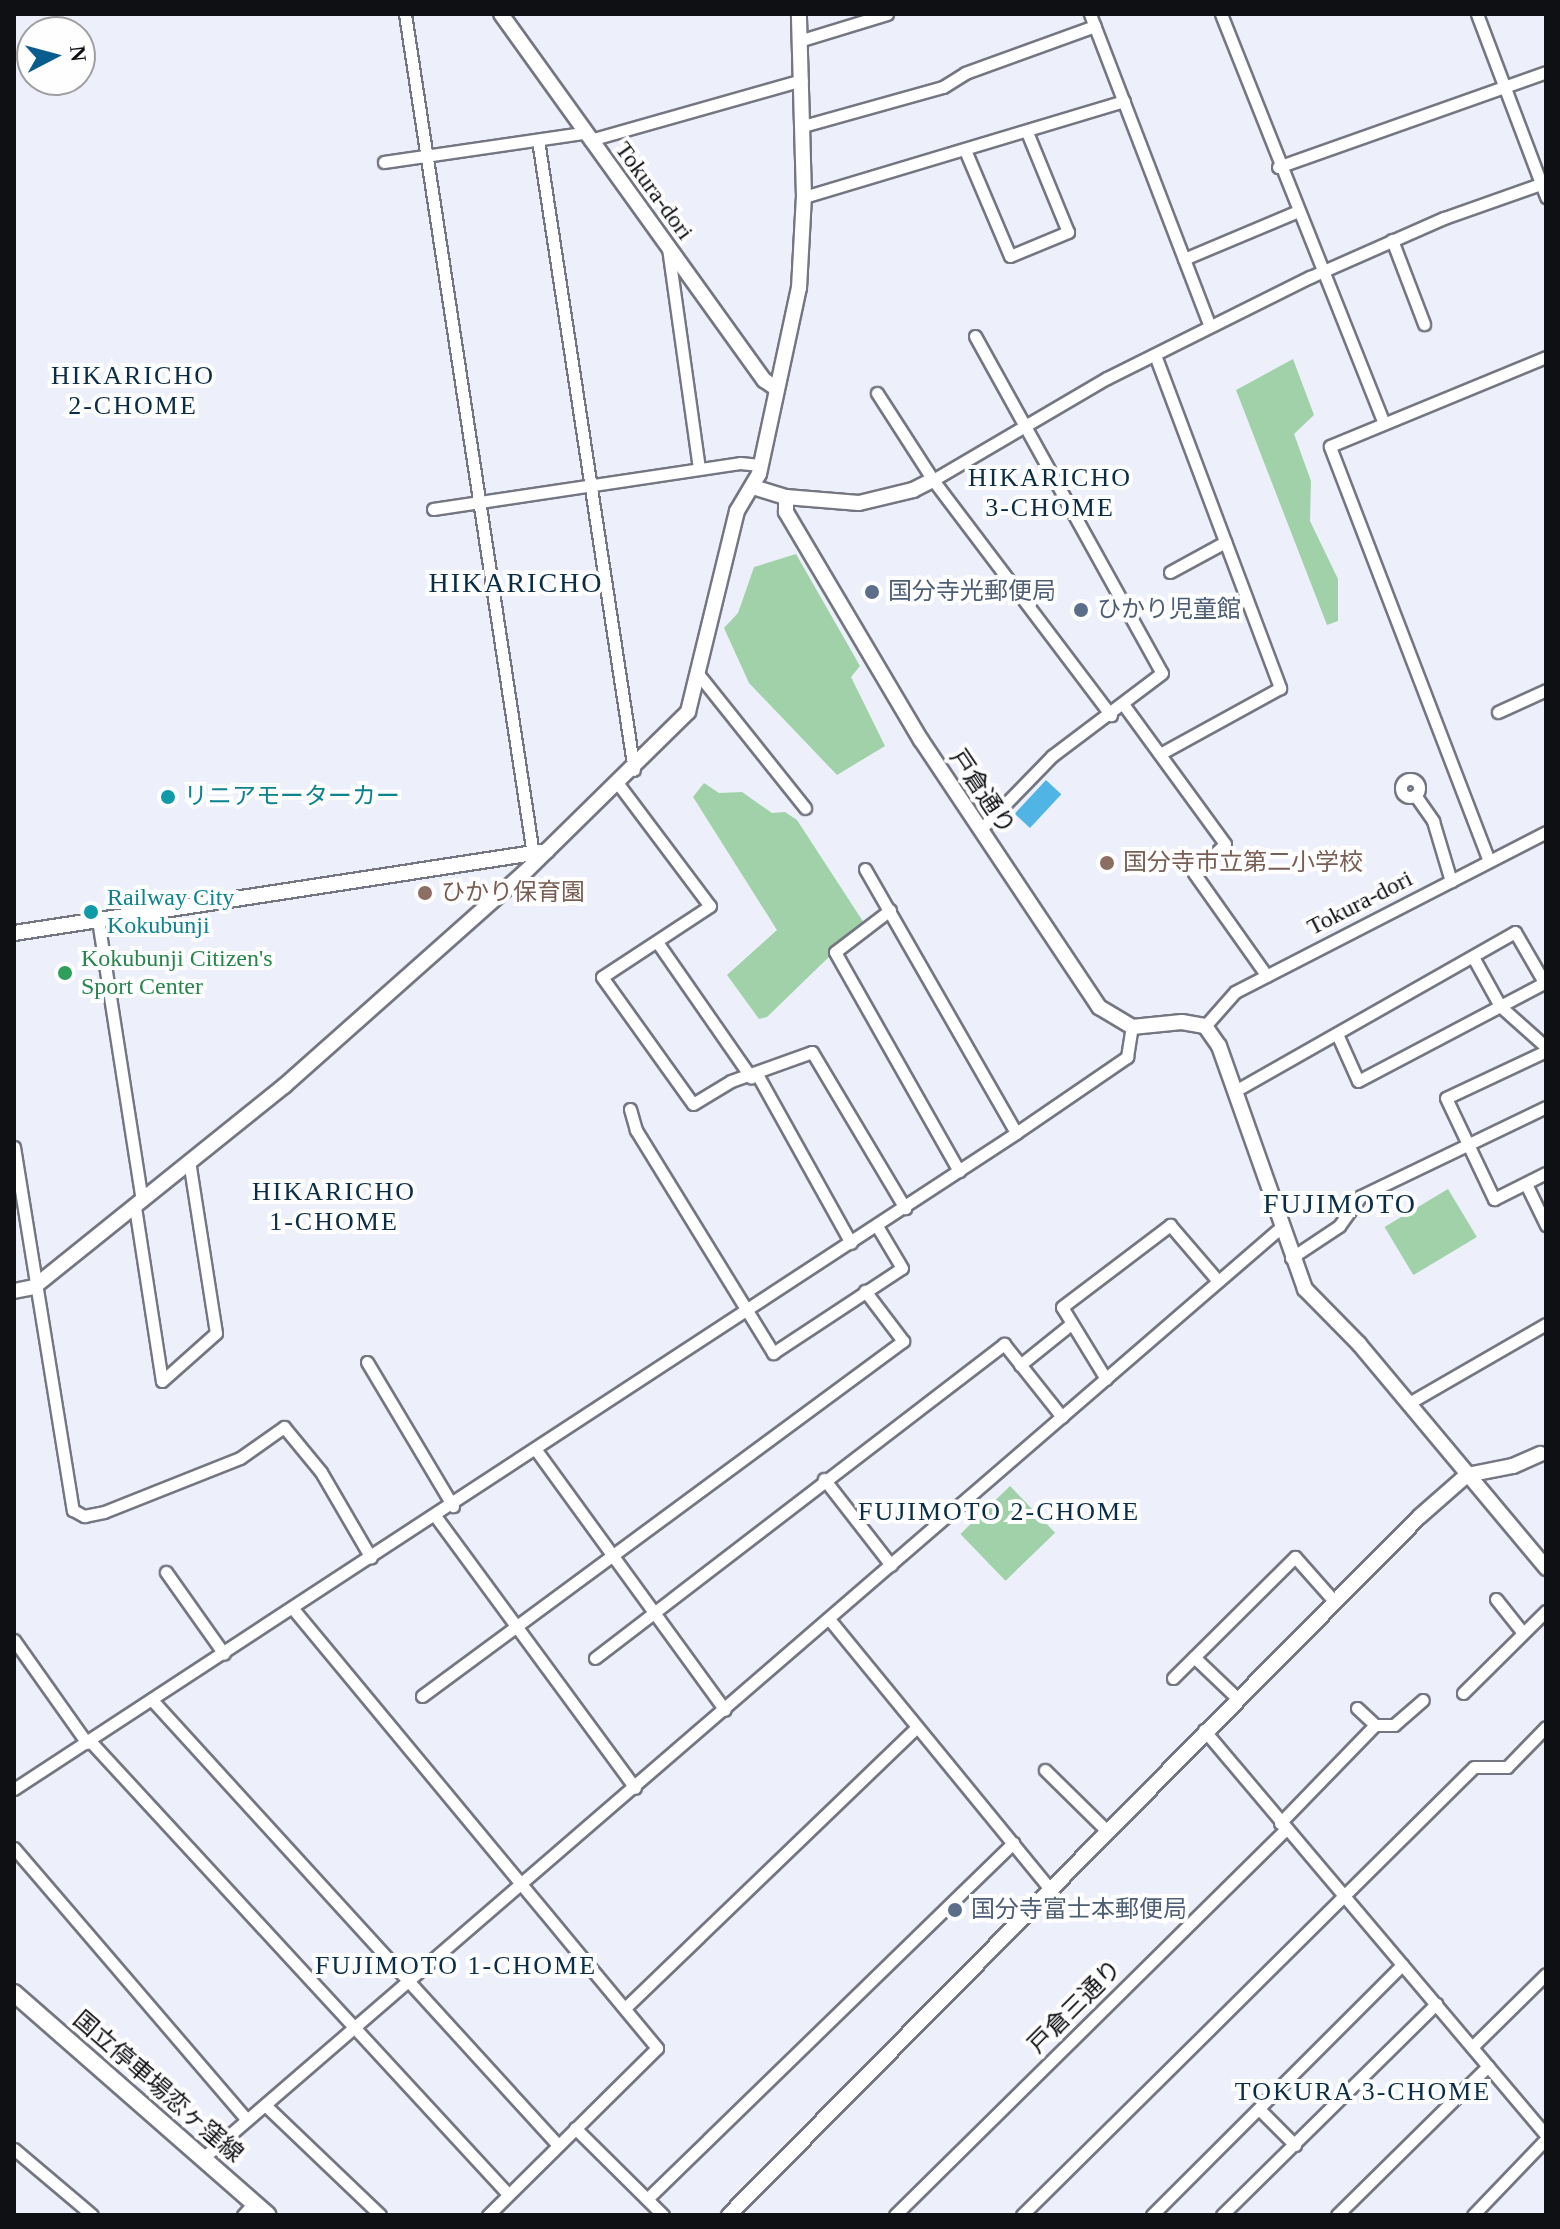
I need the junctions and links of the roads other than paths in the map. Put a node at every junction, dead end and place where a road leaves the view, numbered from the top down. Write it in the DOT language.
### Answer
graph roads {
  1 [pos="405,14"];
  2 [pos="501,14"];
  3 [pos="799,14"];
  4 [pos="887,14"];
  5 [pos="1090,14"];
  6 [pos="1221,14"];
  7 [pos="1477,14"];
  8 [pos="1095,26"];
  9 [pos="802,40"];
  10 [pos="1546,72"];
  11 [pos="802,80"];
  12 [pos="1505,85"];
  13 [pos="1124,101"];
  14 [pos="803,126"];
  15 [pos="1027,132"];
  16 [pos="587,136"];
  17 [pos="538,140"];
  18 [pos="965,150"];
  19 [pos="426,156"];
  20 [pos="384,162"];
  21 [pos="1278,167"];
  22 [pos="1544,183"];
  23 [pos="804,197"];
  24 [pos="1546,197"];
  25 [pos="1296,212"];
  26 [pos="1392,240"];
  27 [pos="667,247"];
  28 [pos="1184,259"];
  29 [pos="1320,272"];
  30 [pos="1424,324"];
  31 [pos="1210,326"];
  32 [pos="975,336"];
  33 [pos="1155,355"];
  34 [pos="1546,357"];
  35 [pos="776,388"];
  36 [pos="877,393"];
  37 [pos="1384,423"];
  38 [pos="1025,424"];
  39 [pos="760,465"];
  40 [pos="699,469"];
  41 [pos="933,480"];
  42 [pos="591,485"];
  43 [pos="753,487"];
  44 [pos="786,497"];
  45 [pos="479,503"];
  46 [pos="433,509"];
  47 [pos="1225,542"];
  48 [pos="1170,572"];
  49 [pos="699,675"];
  50 [pos="1546,690"];
  51 [pos="1123,704"];
  52 [pos="1498,712"];
  53 [pos="1111,715"];
  54 [pos="1162,753"];
  55 [pos="634,770"];
  56 [pos="619,785"];
  57 [pos="1415,795"];
  58 [pos="805,808"];
  59 [pos="981,829"];
  60 [pos="1546,832"];
  61 [pos="540,852"];
  62 [pos="1489,861"];
  63 [pos="865,869"];
  64 [pos="1451,881"];
  65 [pos="890,910"];
  66 [pos="98,920"];
  67 [pos="14,933"];
  68 [pos="657,942"];
  69 [pos="1473,957"];
  70 [pos="1267,976"];
  71 [pos="1545,982"];
  72 [pos="1500,1006"];
  73 [pos="1205,1026"];
  74 [pos="1132,1027"];
  75 [pos="1337,1034"];
  76 [pos="1546,1049"];
  77 [pos="754,1076"];
  78 [pos="1235,1091"];
  79 [pos="1546,1107"];
  80 [pos="630,1109"];
  81 [pos="1016,1133"];
  82 [pos="1469,1144"];
  83 [pos="14,1147"];
  84 [pos="189,1161"];
  85 [pos="959,1171"];
  86 [pos="1546,1173"];
  87 [pos="1526,1184"];
  88 [pos="138,1204"];
  89 [pos="905,1208"];
  90 [pos="1546,1225"];
  91 [pos="877,1226"];
  92 [pos="1280,1228"];
  93 [pos="851,1243"];
  94 [pos="1291,1258"];
  95 [pos="1218,1281"];
  96 [pos="34,1287"];
  97 [pos="14,1291"];
  98 [pos="865,1291"];
  99 [pos="745,1313"];
  100 [pos="1071,1324"];
  101 [pos="1546,1324"];
  102 [pos="367,1362"];
  103 [pos="1020,1365"];
  104 [pos="1106,1379"];
  105 [pos="1409,1403"];
  106 [pos="1062,1417"];
  107 [pos="536,1450"];
  108 [pos="1544,1452"];
  109 [pos="1467,1475"];
  110 [pos="824,1479"];
  111 [pos="453,1506"];
  112 [pos="436,1517"];
  113 [pos="612,1557"];
  114 [pos="371,1558"];
  115 [pos="891,1565"];
  116 [pos="1546,1568"];
  117 [pos="166,1572"];
  118 [pos="1496,1599"];
  119 [pos="1333,1600"];
  120 [pos="294,1610"];
  121 [pos="1546,1611"];
  122 [pos="651,1615"];
  123 [pos="829,1619"];
  124 [pos="514,1628"];
  125 [pos="1523,1633"];
  126 [pos="14,1640"];
  127 [pos="224,1654"];
  128 [pos="1194,1657"];
  129 [pos="595,1658"];
  130 [pos="1173,1678"];
  131 [pos="1463,1693"];
  132 [pos="422,1696"];
  133 [pos="1237,1698"];
  134 [pos="152,1700"];
  135 [pos="1423,1700"];
  136 [pos="1357,1708"];
  137 [pos="725,1710"];
  138 [pos="1375,1725"];
  139 [pos="1546,1727"];
  140 [pos="916,1728"];
  141 [pos="1204,1730"];
  142 [pos="88,1742"];
  143 [pos="1045,1770"];
  144 [pos="635,1788"];
  145 [pos="14,1789"];
  146 [pos="1282,1826"];
  147 [pos="1105,1829"];
  148 [pos="1013,1843"];
  149 [pos="14,1848"];
  150 [pos="522,1883"];
  151 [pos="1048,1887"];
  152 [pos="1344,1897"];
  153 [pos="1402,1965"];
  154 [pos="1546,1974"];
  155 [pos="408,1980"];
  156 [pos="15,1995"];
  157 [pos="1436,2004"];
  158 [pos="625,2008"];
  159 [pos="356,2026"];
  160 [pos="1472,2047"];
  161 [pos="1488,2066"];
  162 [pos="265,2105"];
  163 [pos="1259,2109"];
  164 [pos="247,2120"];
  165 [pos="575,2128"];
  166 [pos="1545,2134"];
  167 [pos="557,2144"];
  168 [pos="1295,2145"];
  169 [pos="14,2149"];
  170 [pos="203,2158"];
  171 [pos="508,2194"];
  172 [pos="647,2199"];
  173 [pos="249,2209"];
  174 [pos="92,2215"];
  175 [pos="268,2215"];
  176 [pos="380,2215"];
  177 [pos="488,2215"];
  178 [pos="662,2215"];
  179 [pos="729,2215"];
  180 [pos="895,2215"];
  181 [pos="1022,2215"];
  182 [pos="1152,2215"];
  183 [pos="1222,2215"];
  184 [pos="1337,2215"];
  185 [pos="1473,2215"];
  1 -- 19 [label="street"];
  2 -- 16 [label="street, Tokura-dori"];
  3 -- 9 [label="street"];
  4 -- 9 [label="street"];
  5 -- 8 [label="street"];
  6 -- 21 [label="street"];
  7 -- 12 [label="street"];
  8 -- 13 [label="street"];
  8 -- 14 [label="street"];
  9 -- 11 [label="street"];
  10 -- 12 [label="street"];
  11 -- 14 [label="street"];
  11 -- 16 [label="street"];
  12 -- 21 [label="street"];
  12 -- 22 [label="street"];
  13 -- 15 [label="street"];
  13 -- 28 [label="street"];
  14 -- 23 [label="street"];
  15 -- 18 [label="street"];
  15 -- 18 [label="street"];
  16 -- 17 [label="street"];
  16 -- 27 [label="street, Tokura-dori"];
  17 -- 19 [label="street"];
  17 -- 42 [label="street"];
  18 -- 23 [label="street"];
  19 -- 20 [label="street"];
  19 -- 45 [label="street"];
  21 -- 25 [label="street"];
  22 -- 24 [label="street"];
  22 -- 26 [label="street"];
  23 -- 35 [label="street"];
  25 -- 28 [label="street"];
  25 -- 29 [label="street"];
  26 -- 29 [label="street"];
  26 -- 30 [label="street"];
  27 -- 35 [label="street, Tokura-dori"];
  27 -- 40 [label="street"];
  28 -- 31 [label="street"];
  29 -- 31 [label="street"];
  29 -- 37 [label="street"];
  31 -- 33 [label="street"];
  32 -- 38 [label="street"];
  33 -- 38 [label="street"];
  33 -- 47 [label="street"];
  34 -- 37 [label="street"];
  35 -- 39 [label="street"];
  36 -- 41 [label="street"];
  37 -- 62 [label="street"];
  38 -- 41 [label="street"];
  38 -- 51 [label="street"];
  39 -- 40 [label="street"];
  39 -- 43 [label="street"];
  40 -- 42 [label="street"];
  41 -- 44 [label="street"];
  41 -- 53 [label="street"];
  42 -- 45 [label="street"];
  42 -- 55 [label="street"];
  43 -- 44 [label="street"];
  43 -- 49 [label="street"];
  44 -- 59 [label="street, 戸倉通り"];
  45 -- 46 [label="street"];
  45 -- 61 [label="street"];
  47 -- 48 [label="street"];
  47 -- 54 [label="street"];
  49 -- 55 [label="street"];
  49 -- 58 [label="street"];
  50 -- 52 [label="street"];
  51 -- 53 [label="street"];
  51 -- 54 [label="street"];
  53 -- 59 [label="street"];
  54 -- 70 [label="street"];
  55 -- 56 [label="street"];
  56 -- 61 [label="street"];
  56 -- 68 [label="street"];
  57 -- 64 [label="street"];
  59 -- 74 [label="street, 戸倉通り"];
  60 -- 62 [label="street, Tokura-dori"];
  61 -- 66 [label="street"];
  61 -- 84 [label="street"];
  62 -- 64 [label="street, Tokura-dori"];
  63 -- 65 [label="street"];
  64 -- 70 [label="street, Tokura-dori"];
  65 -- 81 [label="street"];
  65 -- 85 [label="street"];
  66 -- 67 [label="street"];
  66 -- 88 [label="street"];
  68 -- 77 [label="street"];
  68 -- 77 [label="street"];
  69 -- 71 [label="street"];
  69 -- 72 [label="street"];
  69 -- 75 [label="street"];
  70 -- 73 [label="street, Tokura-dori"];
  71 -- 72 [label="street"];
  72 -- 75 [label="street"];
  72 -- 76 [label="street"];
  73 -- 74 [label="street"];
  73 -- 78 [label="street"];
  74 -- 81 [label="street"];
  75 -- 78 [label="street"];
  76 -- 82 [label="street"];
  77 -- 89 [label="street"];
  77 -- 93 [label="street"];
  78 -- 92 [label="street"];
  79 -- 82 [label="street"];
  80 -- 99 [label="street"];
  81 -- 85 [label="street"];
  82 -- 87 [label="street"];
  82 -- 94 [label="street"];
  83 -- 96 [label="street"];
  84 -- 88 [label="street"];
  84 -- 88 [label="street"];
  85 -- 89 [label="street"];
  86 -- 87 [label="street"];
  87 -- 90 [label="street"];
  88 -- 96 [label="street"];
  89 -- 91 [label="street"];
  91 -- 93 [label="street"];
  91 -- 98 [label="street"];
  92 -- 94 [label="street"];
  92 -- 95 [label="street"];
  93 -- 99 [label="street"];
  94 -- 105 [label="street"];
  95 -- 100 [label="street"];
  95 -- 104 [label="street"];
  96 -- 97 [label="street"];
  96 -- 114 [label="street"];
  98 -- 99 [label="street"];
  98 -- 113 [label="street"];
  99 -- 107 [label="street"];
  100 -- 103 [label="street"];
  100 -- 104 [label="street"];
  101 -- 105 [label="street"];
  102 -- 111 [label="street"];
  103 -- 106 [label="street"];
  103 -- 110 [label="street"];
  104 -- 106 [label="street"];
  105 -- 109 [label="street"];
  106 -- 115 [label="street"];
  107 -- 111 [label="street"];
  107 -- 113 [label="street"];
  108 -- 109 [label="street"];
  109 -- 116 [label="street"];
  109 -- 119 [label="street"];
  110 -- 115 [label="street"];
  110 -- 122 [label="street"];
  111 -- 112 [label="street"];
  112 -- 114 [label="street"];
  112 -- 124 [label="street"];
  113 -- 122 [label="street"];
  113 -- 124 [label="street"];
  114 -- 120 [label="street"];
  115 -- 123 [label="street"];
  117 -- 127 [label="street"];
  118 -- 125 [label="street"];
  119 -- 128 [label="street"];
  119 -- 133 [label="street"];
  120 -- 127 [label="street"];
  120 -- 150 [label="street"];
  121 -- 125 [label="street"];
  122 -- 129 [label="street"];
  122 -- 137 [label="street"];
  123 -- 137 [label="street"];
  123 -- 140 [label="street"];
  124 -- 132 [label="street"];
  124 -- 144 [label="street"];
  125 -- 131 [label="street"];
  126 -- 142 [label="street"];
  127 -- 134 [label="street"];
  128 -- 130 [label="street"];
  128 -- 133 [label="street"];
  133 -- 141 [label="street"];
  134 -- 142 [label="street"];
  134 -- 155 [label="street"];
  135 -- 138 [label="street"];
  136 -- 138 [label="street"];
  137 -- 144 [label="street"];
  138 -- 146 [label="street, 戸倉三通り"];
  139 -- 152 [label="street"];
  140 -- 148 [label="street"];
  140 -- 158 [label="street"];
  141 -- 146 [label="street"];
  141 -- 147 [label="street"];
  142 -- 145 [label="street"];
  142 -- 159 [label="street"];
  143 -- 147 [label="street"];
  144 -- 150 [label="street"];
  146 -- 152 [label="street"];
  146 -- 180 [label="street, 戸倉三通り"];
  147 -- 151 [label="street"];
  148 -- 151 [label="street"];
  148 -- 172 [label="street"];
  149 -- 164 [label="street"];
  150 -- 155 [label="street"];
  150 -- 158 [label="street"];
  151 -- 179 [label="street"];
  152 -- 153 [label="street"];
  152 -- 181 [label="street"];
  153 -- 157 [label="street"];
  153 -- 163 [label="street"];
  154 -- 160 [label="street"];
  155 -- 159 [label="street"];
  155 -- 167 [label="street"];
  156 -- 170 [label="main road, 国立停車場恋ヶ窪線"];
  157 -- 160 [label="street"];
  157 -- 168 [label="street"];
  158 -- 165 [label="street"];
  159 -- 162 [label="street"];
  159 -- 171 [label="street"];
  160 -- 161 [label="street"];
  161 -- 166 [label="street"];
  161 -- 184 [label="street"];
  162 -- 164 [label="street"];
  162 -- 176 [label="street"];
  163 -- 168 [label="street"];
  163 -- 182 [label="street"];
  164 -- 170 [label="street"];
  165 -- 167 [label="street"];
  165 -- 172 [label="street"];
  166 -- 185 [label="street"];
  167 -- 171 [label="street"];
  168 -- 183 [label="street"];
  169 -- 174 [label="street"];
  170 -- 173 [label="main road, 国立停車場恋ヶ窪線"];
  171 -- 177 [label="street"];
  172 -- 178 [label="street"];
  173 -- 175 [label="main road, 国立停車場恋ヶ窪線"];
}
